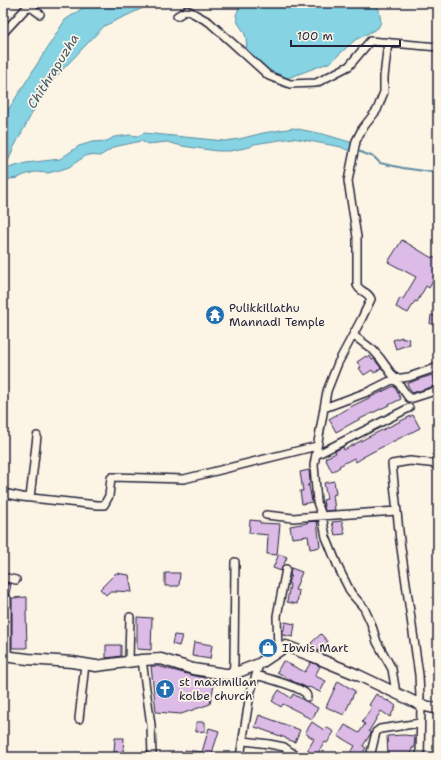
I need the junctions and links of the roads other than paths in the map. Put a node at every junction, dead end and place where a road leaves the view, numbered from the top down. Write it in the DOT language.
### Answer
graph roads {
  1 [pos="26,4"];
  2 [pos="40,14"];
  3 [pos="177,16"];
  4 [pos="3,29"];
  5 [pos="388,42"];
  6 [pos="438,47"];
  7 [pos="352,335"];
  8 [pos="438,367"];
  9 [pos="394,378"];
  10 [pos="438,390"];
  11 [pos="324,408"];
  12 [pos="409,408"];
  13 [pos="37,436"];
  14 [pos="318,446"];
  15 [pos="316,455"];
  16 [pos="438,464"];
  17 [pos="3,493"];
  18 [pos="30,498"];
  19 [pos="397,511"];
  20 [pos="266,515"];
  21 [pos="322,516"];
  22 [pos="235,562"];
  23 [pos="286,569"];
  24 [pos="3,577"];
  25 [pos="16,580"];
  26 [pos="6,599"];
  27 [pos="130,617"];
  28 [pos="278,652"];
  29 [pos="5,656"];
  30 [pos="142,660"];
  31 [pos="129,661"];
  32 [pos="85,664"];
  33 [pos="258,664"];
  34 [pos="233,674"];
  35 [pos="256,675"];
  36 [pos="396,693"];
  37 [pos="307,697"];
  38 [pos="420,704"];
  39 [pos="438,710"];
  40 [pos="79,718"];
  41 [pos="420,723"];
  42 [pos="244,741"];
  43 [pos="152,757"];
  44 [pos="240,757"];
  45 [pos="298,757"];
  46 [pos="370,757"];
  47 [pos="420,757"];
  1 -- 2 [label="street"];
  1 -- 4 [label="street"];
  3 -- 5 [label="street"];
  5 -- 6 [label="street"];
  5 -- 7 [label="street"];
  7 -- 9 [label="street"];
  7 -- 11 [label="street"];
  8 -- 9 [label="street"];
  9 -- 10 [label="street"];
  9 -- 11 [label="street"];
  11 -- 14 [label="street"];
  12 -- 15 [label="street"];
  13 -- 18 [label="street"];
  14 -- 15 [label="street"];
  14 -- 18 [label="street"];
  15 -- 21 [label="street"];
  16 -- 19 [label="street"];
  17 -- 18 [label="street"];
  19 -- 21 [label="street"];
  19 -- 38 [label="street"];
  20 -- 21 [label="street"];
  21 -- 36 [label="street"];
  22 -- 34 [label="street"];
  23 -- 28 [label="street"];
  24 -- 25 [label="street"];
  26 -- 29 [label="street"];
  27 -- 31 [label="street"];
  28 -- 33 [label="main road"];
  28 -- 36 [label="main road"];
  29 -- 32 [label="main road"];
  30 -- 31 [label="main road"];
  30 -- 34 [label="main road"];
  30 -- 43 [label="street"];
  31 -- 32 [label="main road"];
  32 -- 40 [label="street"];
  33 -- 34 [label="main road"];
  33 -- 35 [label="street"];
  35 -- 37 [label="street"];
  35 -- 42 [label="street"];
  36 -- 38 [label="main road"];
  38 -- 39 [label="main road"];
  38 -- 41 [label="street"];
  41 -- 46 [label="street"];
  41 -- 47 [label="street"];
  42 -- 44 [label="street"];
  42 -- 45 [label="street"];
}
